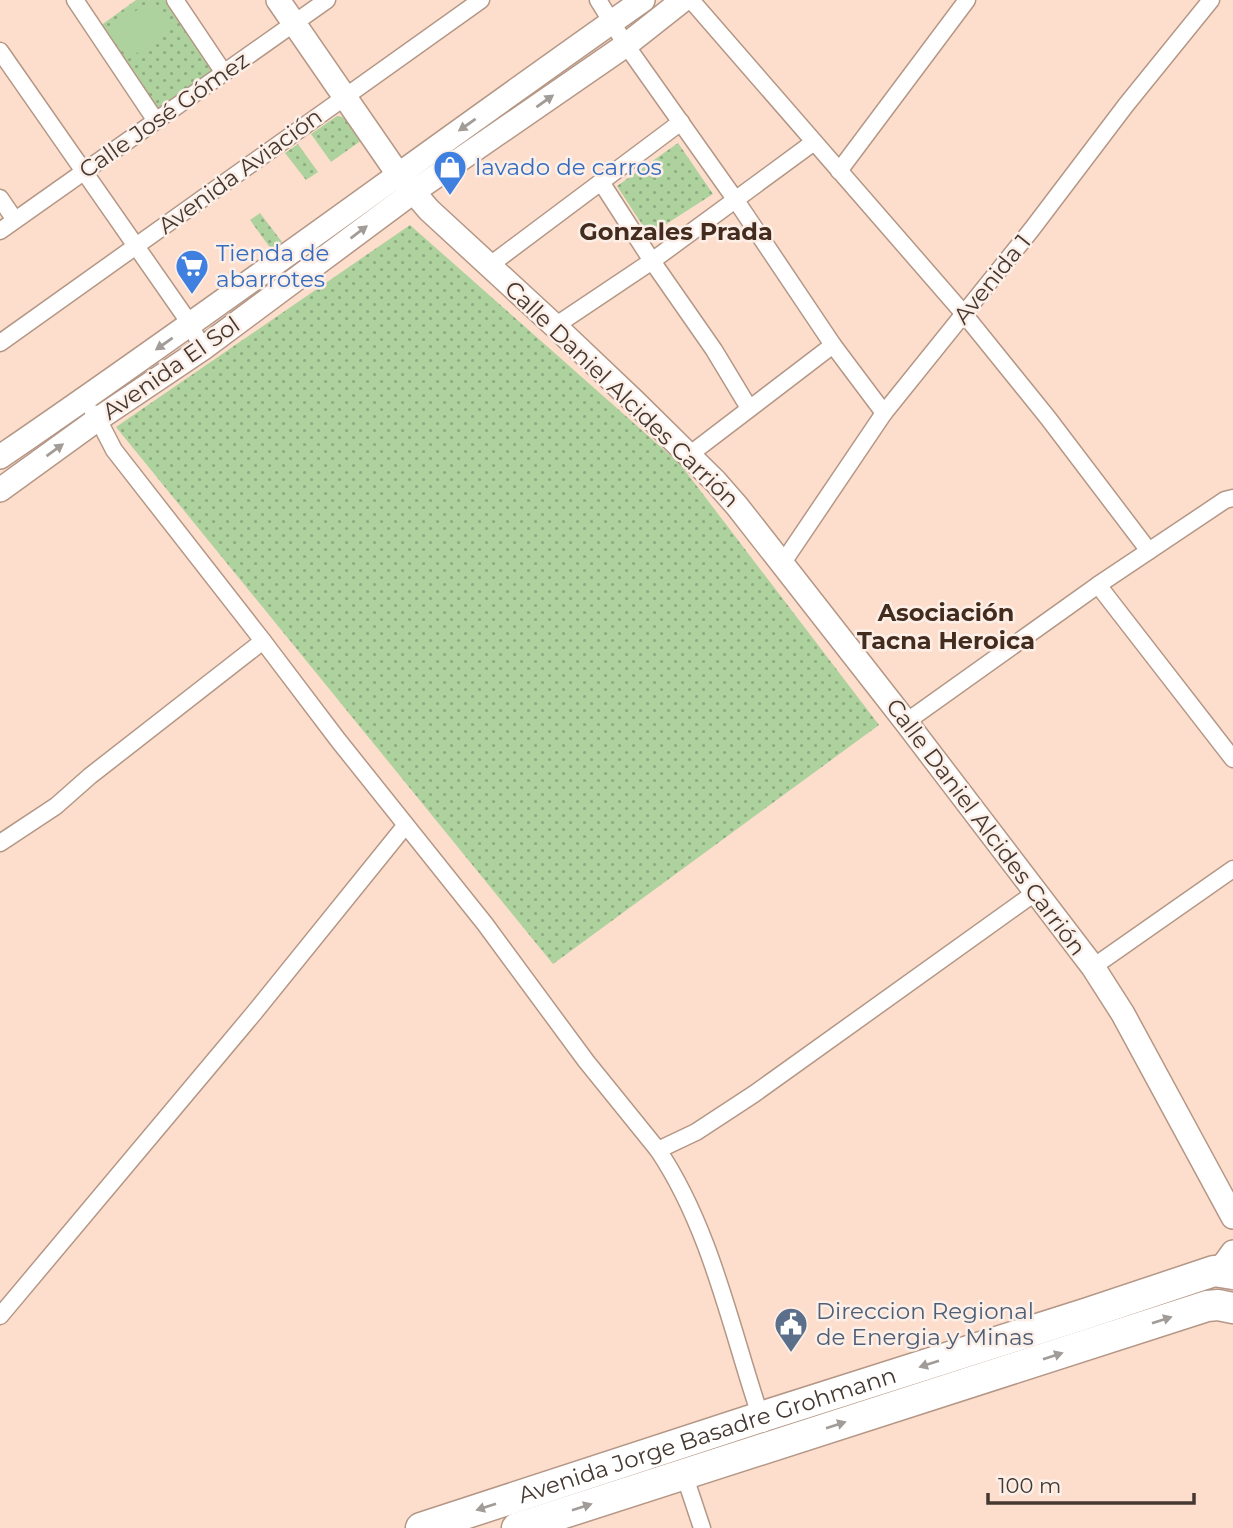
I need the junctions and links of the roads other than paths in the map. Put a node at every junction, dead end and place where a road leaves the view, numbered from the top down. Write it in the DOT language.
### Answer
graph roads {
  1 [pos="75,0"];
  2 [pos="175,0"];
  3 [pos="278,0"];
  4 [pos="327,0"];
  5 [pos="481,0"];
  6 [pos="598,0"];
  7 [pos="643,0"];
  8 [pos="683,0"];
  9 [pos="691,0"];
  10 [pos="967,0"];
  11 [pos="1211,0"];
  12 [pos="612,21"];
  13 [pos="294,23"];
  14 [pos="626,44"];
  15 [pos="0,51"];
  16 [pos="224,73"];
  17 [pos="345,97"];
  18 [pos="156,121"];
  19 [pos="681,122"];
  20 [pos="814,142"];
  21 [pos="84,171"];
  22 [pos="839,171"];
  23 [pos="398,174"];
  24 [pos="601,182"];
  25 [pos="413,192"];
  26 [pos="0,198"];
  27 [pos="735,199"];
  28 [pos="15,220"];
  29 [pos="0,230"];
  30 [pos="137,245"];
  31 [pos="652,261"];
  32 [pos="490,265"];
  33 [pos="964,314"];
  34 [pos="191,325"];
  35 [pos="555,326"];
  36 [pos="0,343"];
  37 [pos="833,345"];
  38 [pos="202,349"];
  39 [pos="82,401"];
  40 [pos="749,408"];
  41 [pos="884,413"];
  42 [pos="98,419"];
  43 [pos="689,455"];
  44 [pos="0,457"];
  45 [pos="0,490"];
  46 [pos="1233,498"];
  47 [pos="1149,551"];
  48 [pos="782,564"];
  49 [pos="1098,585"];
  50 [pos="263,641"];
  51 [pos="906,722"];
  52 [pos="1233,758"];
  53 [pos="405,826"];
  54 [pos="0,843"];
  55 [pos="1233,869"];
  56 [pos="1036,892"];
  57 [pos="1093,967"];
  58 [pos="658,1150"];
  59 [pos="1233,1217"];
  60 [pos="1228,1265"];
  61 [pos="1233,1308"];
  62 [pos="1088,1313"];
  63 [pos="0,1316"];
  64 [pos="1097,1342"];
  65 [pos="761,1417"];
  66 [pos="675,1445"];
  67 [pos="771,1446"];
  68 [pos="684,1474"];
  69 [pos="421,1528"];
  70 [pos="517,1528"];
  71 [pos="702,1528"];
  1 -- 18 [label="street"];
  2 -- 16 [label="street"];
  3 -- 13 [label="main road, Calle Daniel Alcides Carrión"];
  4 -- 13 [label="street, Calle José Gómez"];
  5 -- 17 [label="street, Avenida Aviación"];
  6 -- 12 [label="street"];
  7 -- 12 [label="main road, Avenida El Sol"];
  8 -- 14 [label="main road, Avenida El Sol"];
  9 -- 20 [label="street"];
  10 -- 22 [label="street"];
  11 -- 33 [label="street, Avenida 1"];
  12 -- 14 [label="street"];
  12 -- 23 [label="main road, Avenida El Sol, one-way"];
  13 -- 16 [label="street, Calle José Gómez"];
  13 -- 17 [label="main road, Calle Daniel Alcides Carrión"];
  14 -- 19 [label="street"];
  25 -- 14 [label="main road, Avenida El Sol, one-way"];
  15 -- 21 [label="street"];
  16 -- 18 [label="street, Calle José Gómez"];
  17 -- 23 [label="main road, Calle Daniel Alcides Carrión"];
  17 -- 30 [label="street, Avenida Aviación"];
  18 -- 21 [label="street, Calle José Gómez"];
  19 -- 24 [label="street"];
  19 -- 27 [label="street"];
  20 -- 22 [label="street"];
  20 -- 27 [label="street"];
  21 -- 28 [label="street, Calle José Gómez"];
  21 -- 30 [label="street"];
  22 -- 33 [label="street"];
  23 -- 25 [label="main road, Calle Daniel Alcides Carrión"];
  23 -- 34 [label="main road, Avenida El Sol"];
  24 -- 31 [label="street"];
  24 -- 32 [label="street"];
  25 -- 32 [label="main road, Calle Daniel Alcides Carrión"];
  38 -- 25 [label="main road, Avenida El Sol, one-way"];
  26 -- 28 [label="street"];
  27 -- 31 [label="street"];
  27 -- 37 [label="street"];
  28 -- 29 [label="street, Calle José Gómez"];
  30 -- 34 [label="street"];
  30 -- 36 [label="street, Avenida Aviación"];
  31 -- 35 [label="street"];
  31 -- 40 [label="street"];
  32 -- 35 [label="main road, Calle Daniel Alcides Carrión"];
  33 -- 41 [label="street, Avenida 1"];
  33 -- 47 [label="street"];
  34 -- 38 [label="street"];
  34 -- 39 [label="main road, Avenida El Sol, one-way"];
  35 -- 43 [label="main road, Calle Daniel Alcides Carrión"];
  37 -- 40 [label="street"];
  37 -- 41 [label="street"];
  38 -- 42 [label="main road, Avenida El Sol"];
  39 -- 42 [label="street"];
  39 -- 44 [label="main road, Avenida El Sol"];
  40 -- 43 [label="street"];
  41 -- 48 [label="street, Avenida 1"];
  45 -- 42 [label="main road, Avenida El Sol, one-way"];
  42 -- 50 [label="street"];
  43 -- 48 [label="main road, Calle Daniel Alcides Carrión"];
  46 -- 47 [label="street"];
  47 -- 49 [label="street"];
  48 -- 51 [label="main road, Calle Daniel Alcides Carrión"];
  49 -- 51 [label="street"];
  49 -- 52 [label="street"];
  50 -- 53 [label="street"];
  50 -- 54 [label="street"];
  51 -- 56 [label="main road, Calle Daniel Alcides Carrión"];
  53 -- 58 [label="street"];
  53 -- 63 [label="street"];
  55 -- 57 [label="street"];
  56 -- 57 [label="main road, Calle Daniel Alcides Carrión"];
  56 -- 58 [label="street"];
  57 -- 59 [label="main road, Calle Daniel Alcides Carrión"];
  58 -- 65 [label="street"];
  60 -- 62 [label="highway, Avenida Jorge Basadre Grohmann"];
  64 -- 61 [label="highway, Avenida Jorge Basadre Grohmann, one-way"];
  62 -- 64 [label="highway"];
  62 -- 65 [label="highway, Avenida Jorge Basadre Grohmann, one-way"];
  67 -- 64 [label="highway, Avenida Jorge Basadre Grohmann, one-way"];
  65 -- 66 [label="highway, Avenida Jorge Basadre Grohmann"];
  65 -- 67 [label="street"];
  66 -- 68 [label="street"];
  66 -- 69 [label="highway, Avenida Jorge Basadre Grohmann, one-way"];
  67 -- 68 [label="highway, Avenida Jorge Basadre Grohmann"];
  70 -- 68 [label="highway, Avenida Jorge Basadre Grohmann, one-way"];
  68 -- 71 [label="street"];
}
